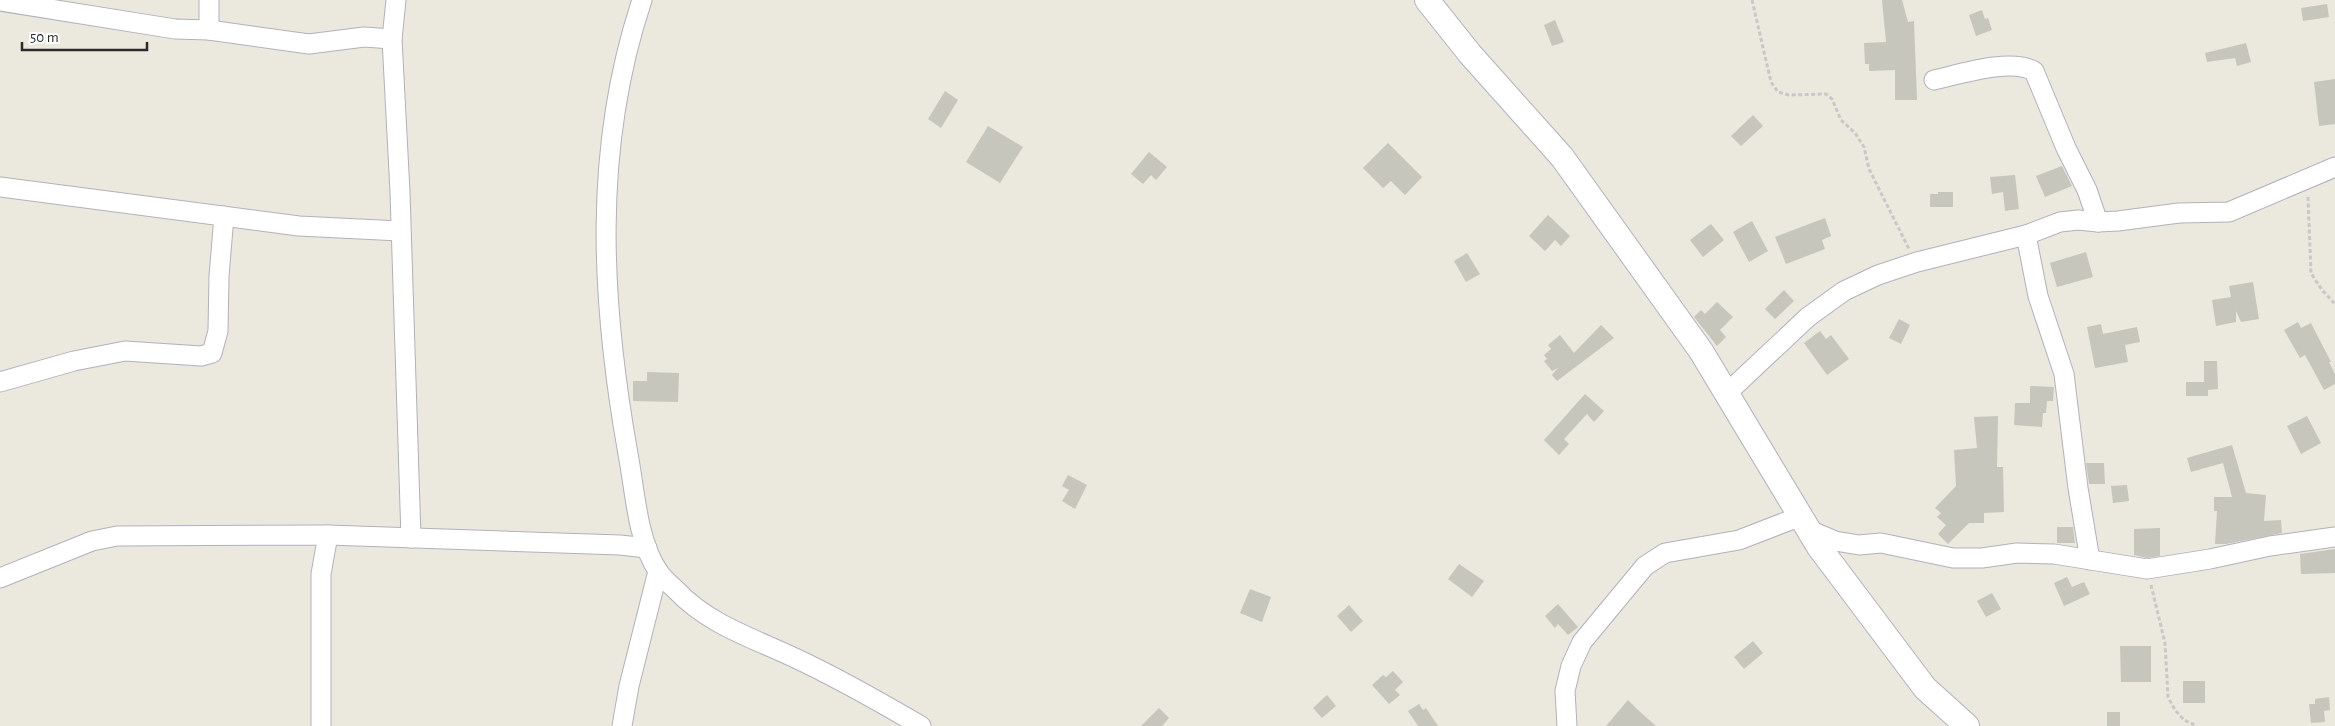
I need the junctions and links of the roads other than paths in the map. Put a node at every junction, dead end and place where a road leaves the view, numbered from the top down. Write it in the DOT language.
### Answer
graph roads {
  1 [pos="0,0"];
  2 [pos="209,0"];
  3 [pos="396,0"];
  4 [pos="642,0"];
  5 [pos="1427,0"];
  6 [pos="209,30"];
  7 [pos="392,39"];
  8 [pos="1934,80"];
  9 [pos="2327,170"];
  10 [pos="0,187"];
  11 [pos="224,216"];
  12 [pos="2098,222"];
  13 [pos="400,231"];
  14 [pos="2026,235"];
  15 [pos="0,382"];
  16 [pos="1726,394"];
  17 [pos="1806,523"];
  18 [pos="328,535"];
  19 [pos="2335,537"];
  20 [pos="411,538"];
  21 [pos="647,548"];
  22 [pos="2090,560"];
  23 [pos="658,571"];
  24 [pos="0,578"];
  25 [pos="1959,724"];
  26 [pos="321,726"];
  27 [pos="622,726"];
  28 [pos="921,726"];
  29 [pos="1567,726"];
  1 -- 6 [label="street"];
  2 -- 6 [label="street"];
  3 -- 7 [label="street"];
  4 -- 21 [label="street"];
  5 -- 16 [label="street"];
  6 -- 7 [label="street"];
  7 -- 13 [label="street"];
  8 -- 12 [label="street"];
  9 -- 12 [label="street"];
  10 -- 11 [label="street"];
  11 -- 13 [label="street"];
  11 -- 15 [label="street"];
  12 -- 14 [label="street"];
  13 -- 20 [label="street"];
  14 -- 16 [label="street"];
  14 -- 22 [label="street"];
  16 -- 17 [label="street"];
  17 -- 22 [label="street"];
  17 -- 25 [label="street"];
  17 -- 29 [label="street"];
  18 -- 20 [label="street"];
  18 -- 24 [label="street"];
  18 -- 26 [label="street"];
  19 -- 22 [label="street"];
  20 -- 21 [label="street"];
  21 -- 23 [label="street"];
  23 -- 27 [label="street"];
  23 -- 28 [label="street"];
}
